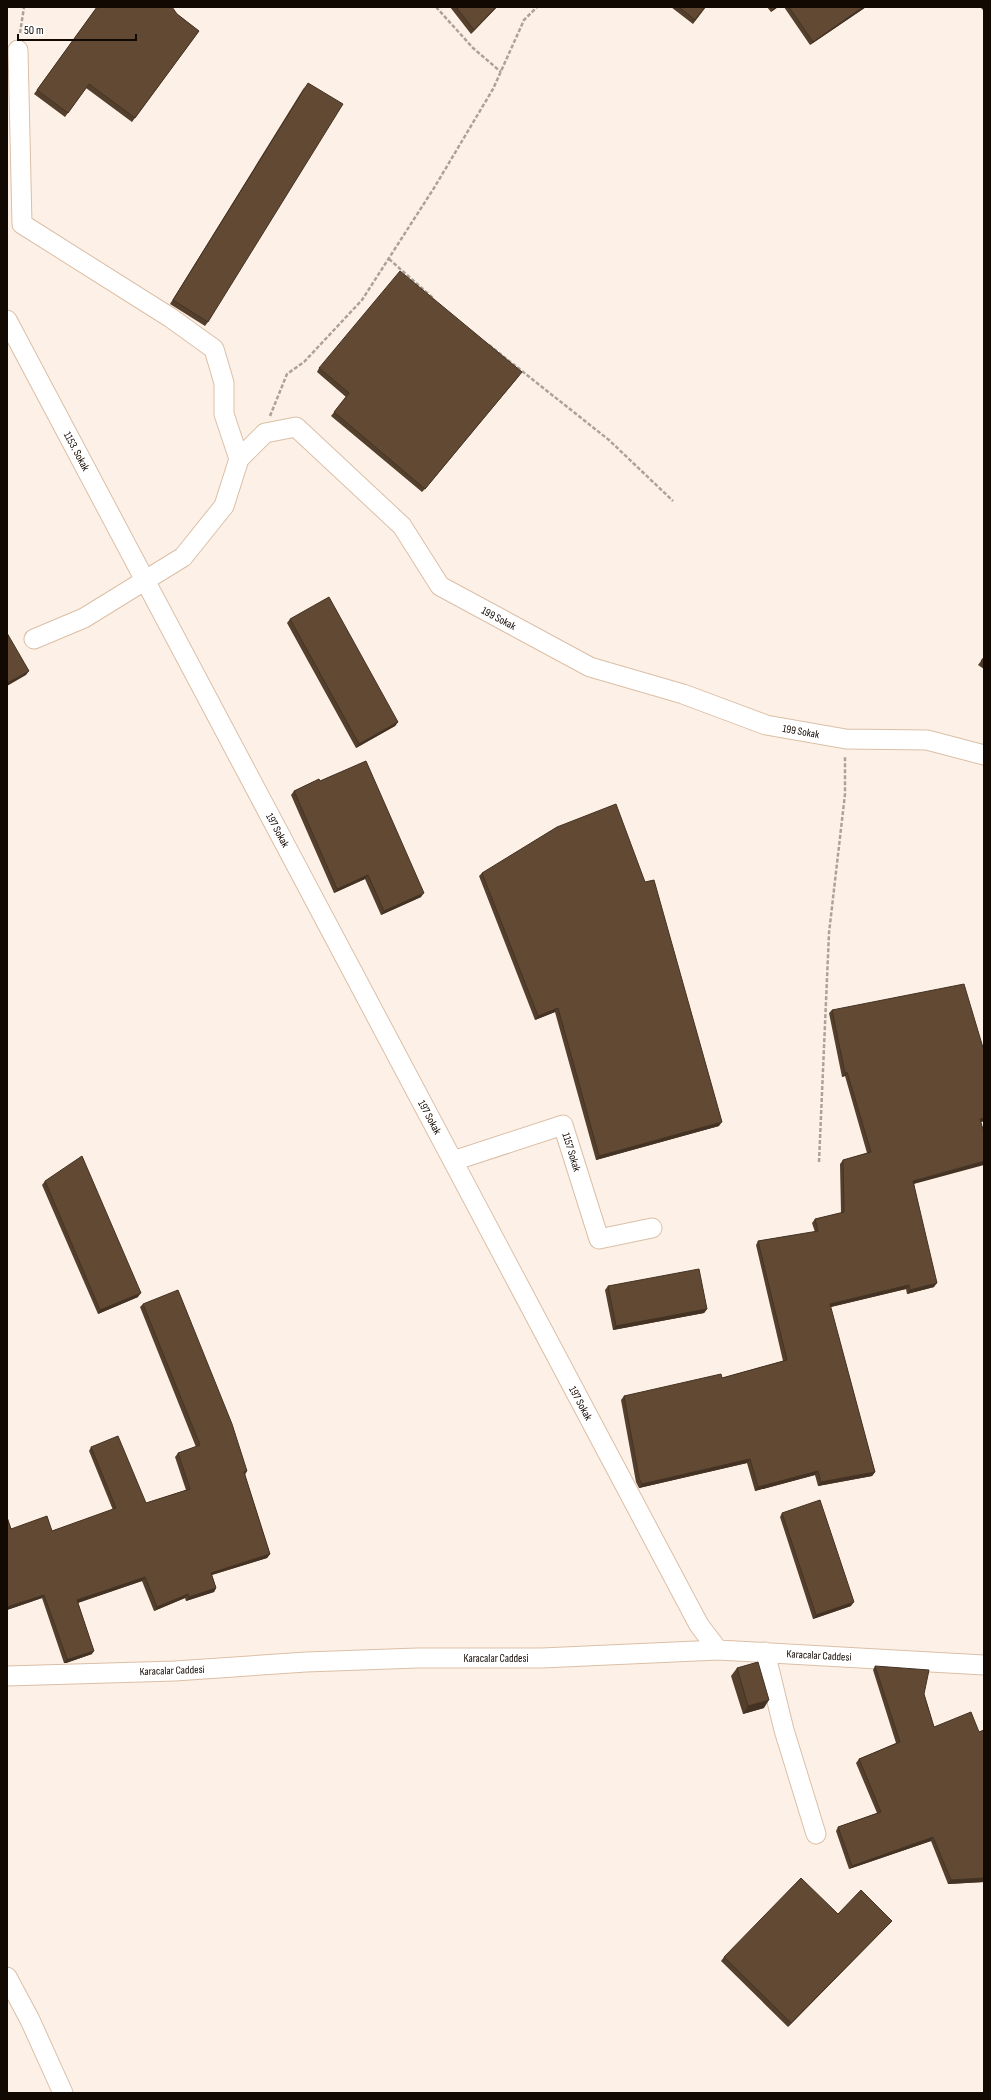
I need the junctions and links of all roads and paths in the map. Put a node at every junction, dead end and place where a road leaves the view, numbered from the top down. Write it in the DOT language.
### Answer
graph roads {
  1 [pos="24,7"];
  2 [pos="436,7"];
  3 [pos="537,7"];
  4 [pos="18,50"];
  5 [pos="501,72"];
  6 [pos="389,259"];
  7 [pos="434,299"];
  8 [pos="7,320"];
  9 [pos="486,342"];
  10 [pos="264,433"];
  11 [pos="239,459"];
  12 [pos="673,501"];
  13 [pos="146,581"];
  14 [pos="34,639"];
  15 [pos="846,739"];
  16 [pos="984,755"];
  17 [pos="453,1161"];
  18 [pos="819,1162"];
  19 [pos="652,1228"];
  20 [pos="718,1650"];
  21 [pos="765,1652"];
  22 [pos="984,1665"];
  23 [pos="7,1676"];
  24 [pos="816,1834"];
  25 [pos="7,1977"];
  26 [pos="63,2093"];
  1 -- 4 [label="path"];
  2 -- 5 [label="path"];
  3 -- 5 [label="path"];
  4 -- 11 [label="street"];
  5 -- 6 [label="path"];
  6 -- 7 [label="path"];
  6 -- 10 [label="path"];
  8 -- 13 [label="street, 1153. Sokak"];
  9 -- 12 [label="path"];
  10 -- 11 [label="street"];
  10 -- 15 [label="street, 199 Sokak"];
  11 -- 13 [label="street"];
  13 -- 14 [label="street"];
  13 -- 17 [label="street, 197 Sokak"];
  15 -- 16 [label="street, 199 Sokak"];
  15 -- 18 [label="path"];
  17 -- 19 [label="street, 1157 Sokak"];
  17 -- 20 [label="street, 197 Sokak"];
  20 -- 21 [label="street, Karacalar Caddesi"];
  20 -- 23 [label="street, Karacalar Caddesi"];
  21 -- 22 [label="street, Karacalar Caddesi"];
  21 -- 24 [label="street"];
  25 -- 26 [label="street"];
}
